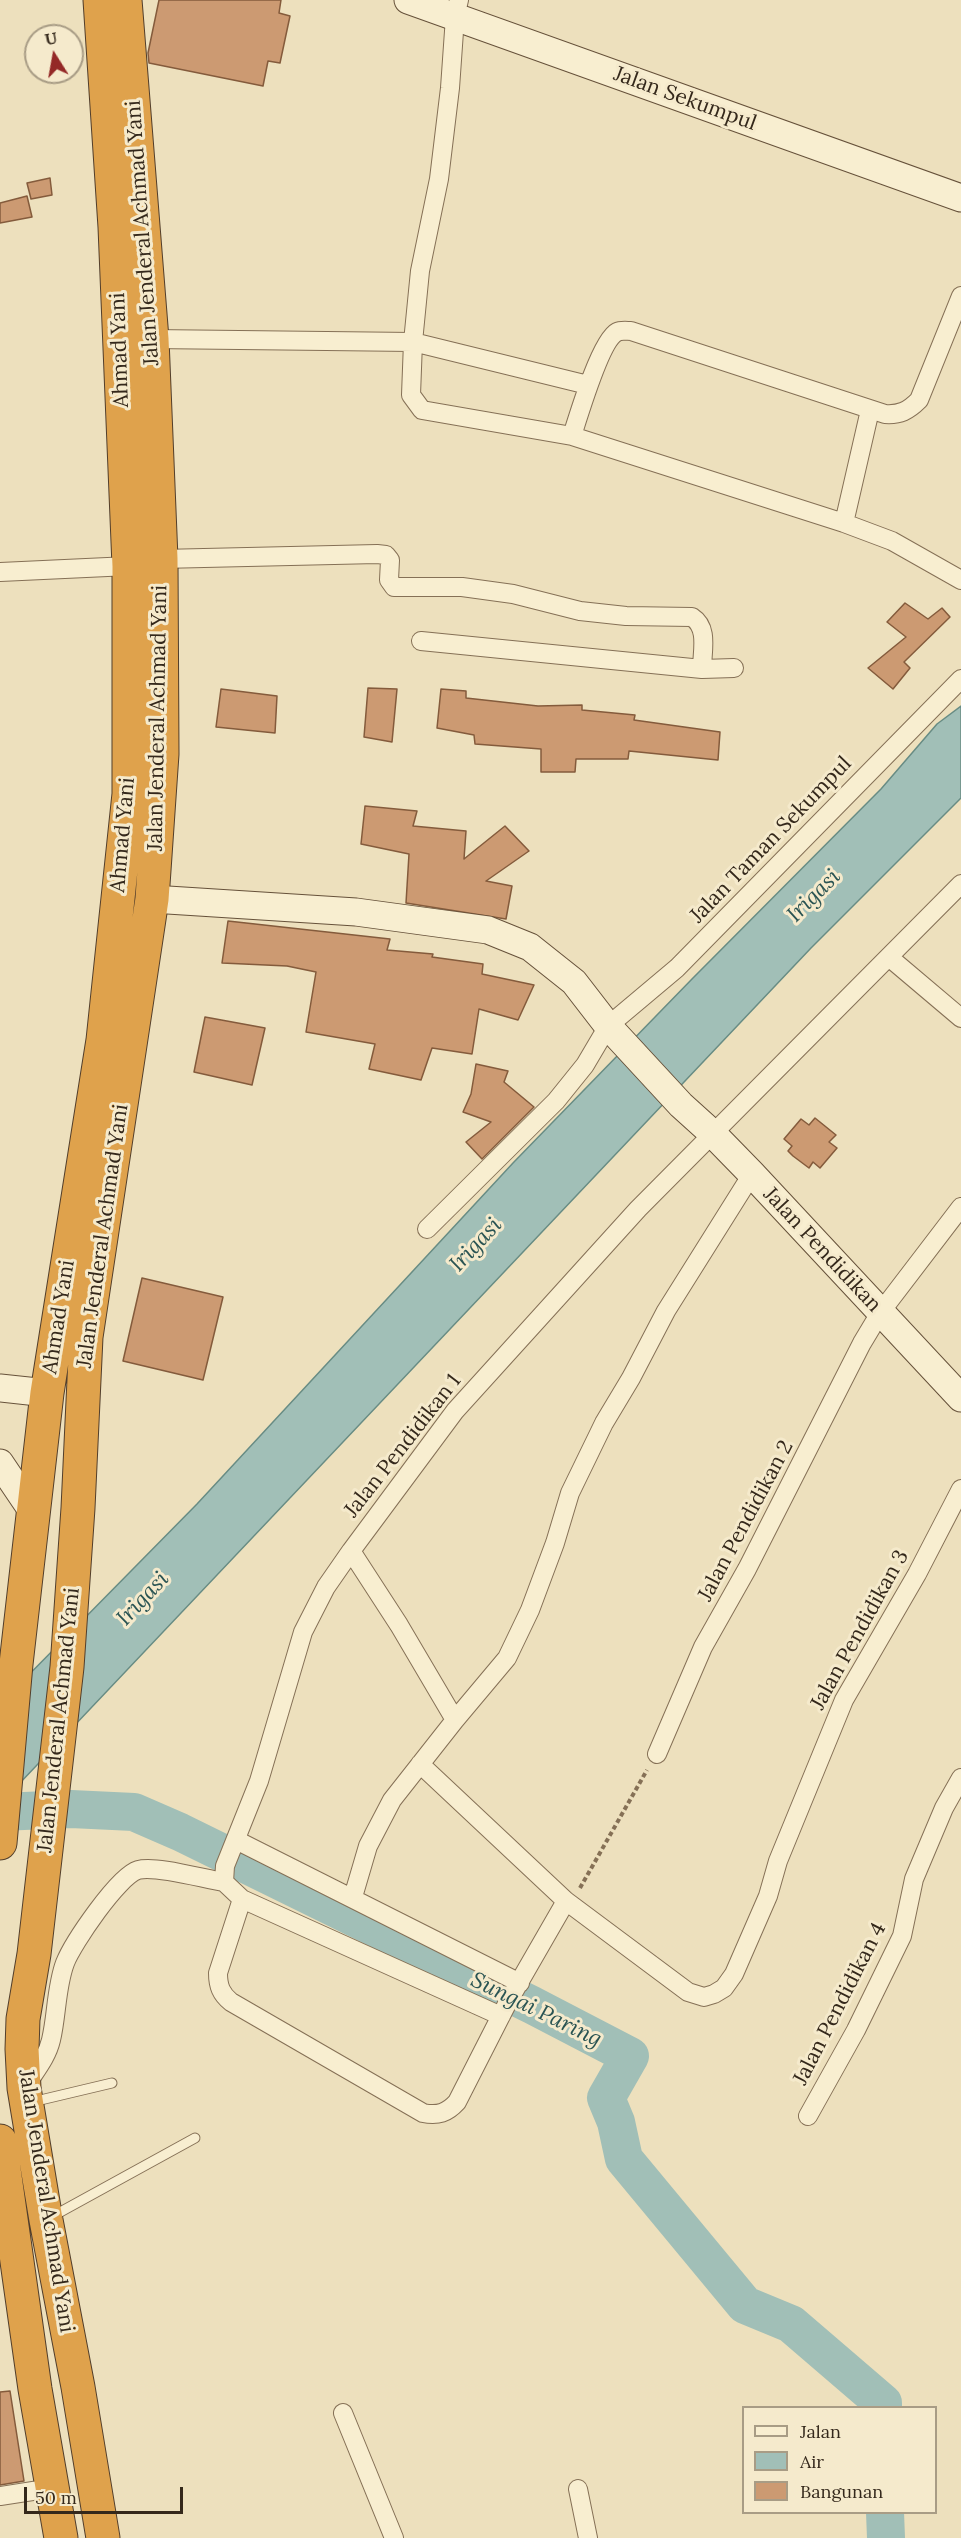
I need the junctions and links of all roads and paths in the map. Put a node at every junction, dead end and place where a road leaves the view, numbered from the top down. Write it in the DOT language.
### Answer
graph roads {
  1 [pos="100,0"];
  2 [pos="125,0"];
  3 [pos="408,0"];
  4 [pos="457,9"];
  5 [pos="961,198"];
  6 [pos="961,296"];
  7 [pos="152,339"];
  8 [pos="413,342"];
  9 [pos="588,385"];
  10 [pos="870,410"];
  11 [pos="572,436"];
  12 [pos="844,523"];
  13 [pos="161,559"];
  14 [pos="129,566"];
  15 [pos="0,572"];
  16 [pos="961,580"];
  17 [pos="421,641"];
  18 [pos="734,668"];
  19 [pos="702,669"];
  20 [pos="961,679"];
  21 [pos="961,884"];
  22 [pos="153,898"];
  23 [pos="890,958"];
  24 [pos="961,1017"];
  25 [pos="614,1033"];
  26 [pos="105,1118"];
  27 [pos="712,1132"];
  28 [pos="752,1174"];
  29 [pos="95,1177"];
  30 [pos="961,1207"];
  31 [pos="427,1229"];
  32 [pos="880,1313"];
  33 [pos="0,1388"];
  34 [pos="46,1393"];
  35 [pos="961,1398"];
  36 [pos="0,1463"];
  37 [pos="961,1489"];
  38 [pos="33,1512"];
  39 [pos="351,1551"];
  40 [pos="12,1643"];
  41 [pos="455,1720"];
  42 [pos="657,1754"];
  43 [pos="420,1764"];
  44 [pos="961,1778"];
  45 [pos="1,1837"];
  46 [pos="229,1859"];
  47 [pos="353,1897"];
  48 [pos="242,1899"];
  49 [pos="568,1903"];
  50 [pos="515,1990"];
  51 [pos="501,2016"];
  52 [pos="112,2083"];
  53 [pos="26,2096"];
  54 [pos="808,2116"];
  55 [pos="195,2138"];
  56 [pos="0,2141"];
  57 [pos="46,2220"];
  58 [pos="343,2413"];
  59 [pos="52,2488"];
  60 [pos="578,2489"];
  61 [pos="0,2496"];
  62 [pos="61,2538"];
  63 [pos="103,2538"];
  64 [pos="394,2538"];
  65 [pos="588,2538"];
  1 -- 14 [label="highway, Ahmad Yani"];
  2 -- 7 [label="highway, Jalan Jenderal Achmad Yani"];
  3 -- 4 [label="street, Jalan Sekumpul"];
  4 -- 5 [label="street, Jalan Sekumpul"];
  4 -- 8 [label="street"];
  6 -- 10 [label="street"];
  7 -- 8 [label="street"];
  7 -- 13 [label="highway, Jalan Jenderal Achmad Yani"];
  8 -- 9 [label="street"];
  8 -- 11 [label="street"];
  9 -- 10 [label="street"];
  9 -- 11 [label="street"];
  10 -- 12 [label="street"];
  11 -- 12 [label="street"];
  12 -- 16 [label="street"];
  13 -- 19 [label="street"];
  13 -- 22 [label="highway, Jalan Jenderal Achmad Yani"];
  14 -- 15 [label="street"];
  14 -- 26 [label="highway, Ahmad Yani"];
  17 -- 19 [label="street"];
  18 -- 19 [label="street"];
  20 -- 25 [label="street, Jalan Taman Sekumpul"];
  21 -- 23 [label="street, Jalan Pendidikan 1"];
  22 -- 25 [label="street, Jalan Pendidikan"];
  22 -- 26 [label="highway, Jalan Jenderal Achmad Yani"];
  23 -- 24 [label="street"];
  23 -- 27 [label="street, Jalan Pendidikan 1"];
  25 -- 27 [label="street, Jalan Pendidikan"];
  25 -- 31 [label="street, Jalan Taman Sekumpul"];
  26 -- 29 [label="highway, Ahmad Yani"];
  27 -- 28 [label="street, Jalan Pendidikan"];
  27 -- 39 [label="street, Jalan Pendidikan 1"];
  28 -- 32 [label="street, Jalan Pendidikan"];
  28 -- 41 [label="street"];
  29 -- 34 [label="highway, Ahmad Yani"];
  29 -- 53 [label="highway, Jalan Jenderal Achmad Yani"];
  30 -- 32 [label="street, Jalan Pendidikan 2"];
  32 -- 35 [label="street, Jalan Pendidikan"];
  32 -- 42 [label="street, Jalan Pendidikan 2"];
  33 -- 34 [label="street"];
  34 -- 38 [label="highway, Ahmad Yani"];
  36 -- 38 [label="street"];
  37 -- 49 [label="street, Jalan Pendidikan 3"];
  38 -- 40 [label="highway, Ahmad Yani"];
  39 -- 41 [label="street"];
  39 -- 46 [label="street, Jalan Pendidikan 1"];
  40 -- 45 [label="highway, Ahmad Yani"];
  41 -- 43 [label="street"];
  42 -- 49 [label="path"];
  43 -- 47 [label="street"];
  43 -- 49 [label="street, Jalan Pendidikan 3"];
  44 -- 54 [label="street, Jalan Pendidikan 4"];
  46 -- 47 [label="street"];
  46 -- 48 [label="street"];
  46 -- 53 [label="street"];
  47 -- 50 [label="street"];
  48 -- 51 [label="street"];
  48 -- 51 [label="street"];
  49 -- 50 [label="street"];
  50 -- 51 [label="street"];
  52 -- 53 [label="lane"];
  53 -- 57 [label="highway, Jalan Jenderal Achmad Yani"];
  55 -- 57 [label="lane"];
  56 -- 59 [label="highway, Jalan Jenderal Achmad Yani"];
  57 -- 63 [label="highway, Jalan Jenderal Achmad Yani"];
  58 -- 64 [label="street"];
  59 -- 61 [label="street"];
  59 -- 62 [label="highway, Jalan Jenderal Achmad Yani"];
  60 -- 65 [label="street"];
}
